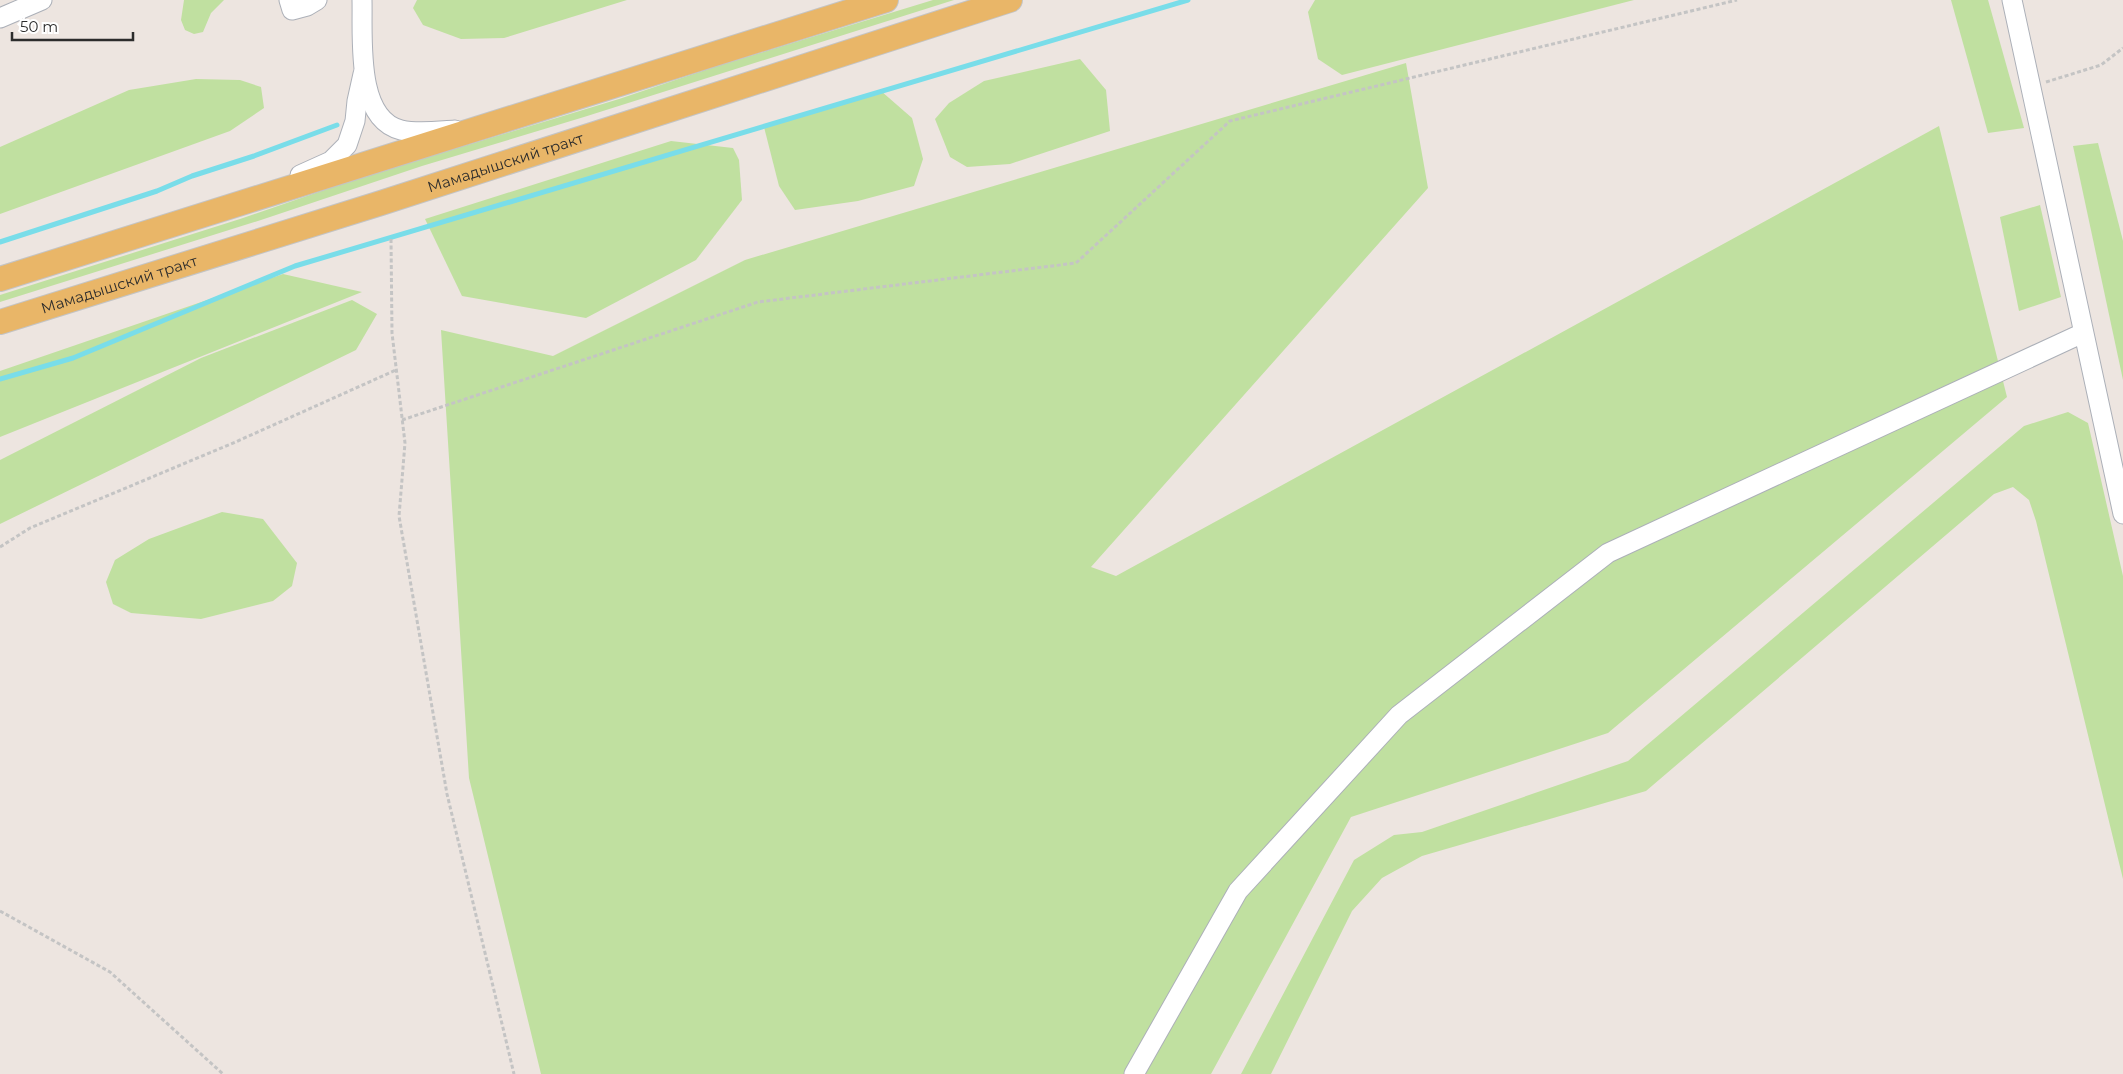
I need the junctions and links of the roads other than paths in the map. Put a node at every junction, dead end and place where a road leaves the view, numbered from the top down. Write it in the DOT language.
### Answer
graph roads {
  1 [pos="42,0"];
  2 [pos="289,0"];
  3 [pos="317,0"];
  4 [pos="362,0"];
  5 [pos="886,0"];
  6 [pos="1010,0"];
  7 [pos="2012,0"];
  8 [pos="0,18"];
  9 [pos="364,73"];
  10 [pos="477,129"];
  11 [pos="264,197"];
  12 [pos="0,279"];
  13 [pos="0,322"];
  14 [pos="2083,333"];
  15 [pos="2123,514"];
  16 [pos="1134,1074"];
  1 -- 8 [label="street"];
  2 -- 3 [label="street"];
  4 -- 9 [label="street"];
  5 -- 10 [label="main road"];
  6 -- 13 [label="main road, Мамадышский тракт"];
  7 -- 14 [label="street"];
  9 -- 10 [label="street"];
  9 -- 11 [label="street"];
  10 -- 11 [label="main road"];
  11 -- 12 [label="main road"];
  14 -- 15 [label="street"];
  14 -- 16 [label="street"];
}
